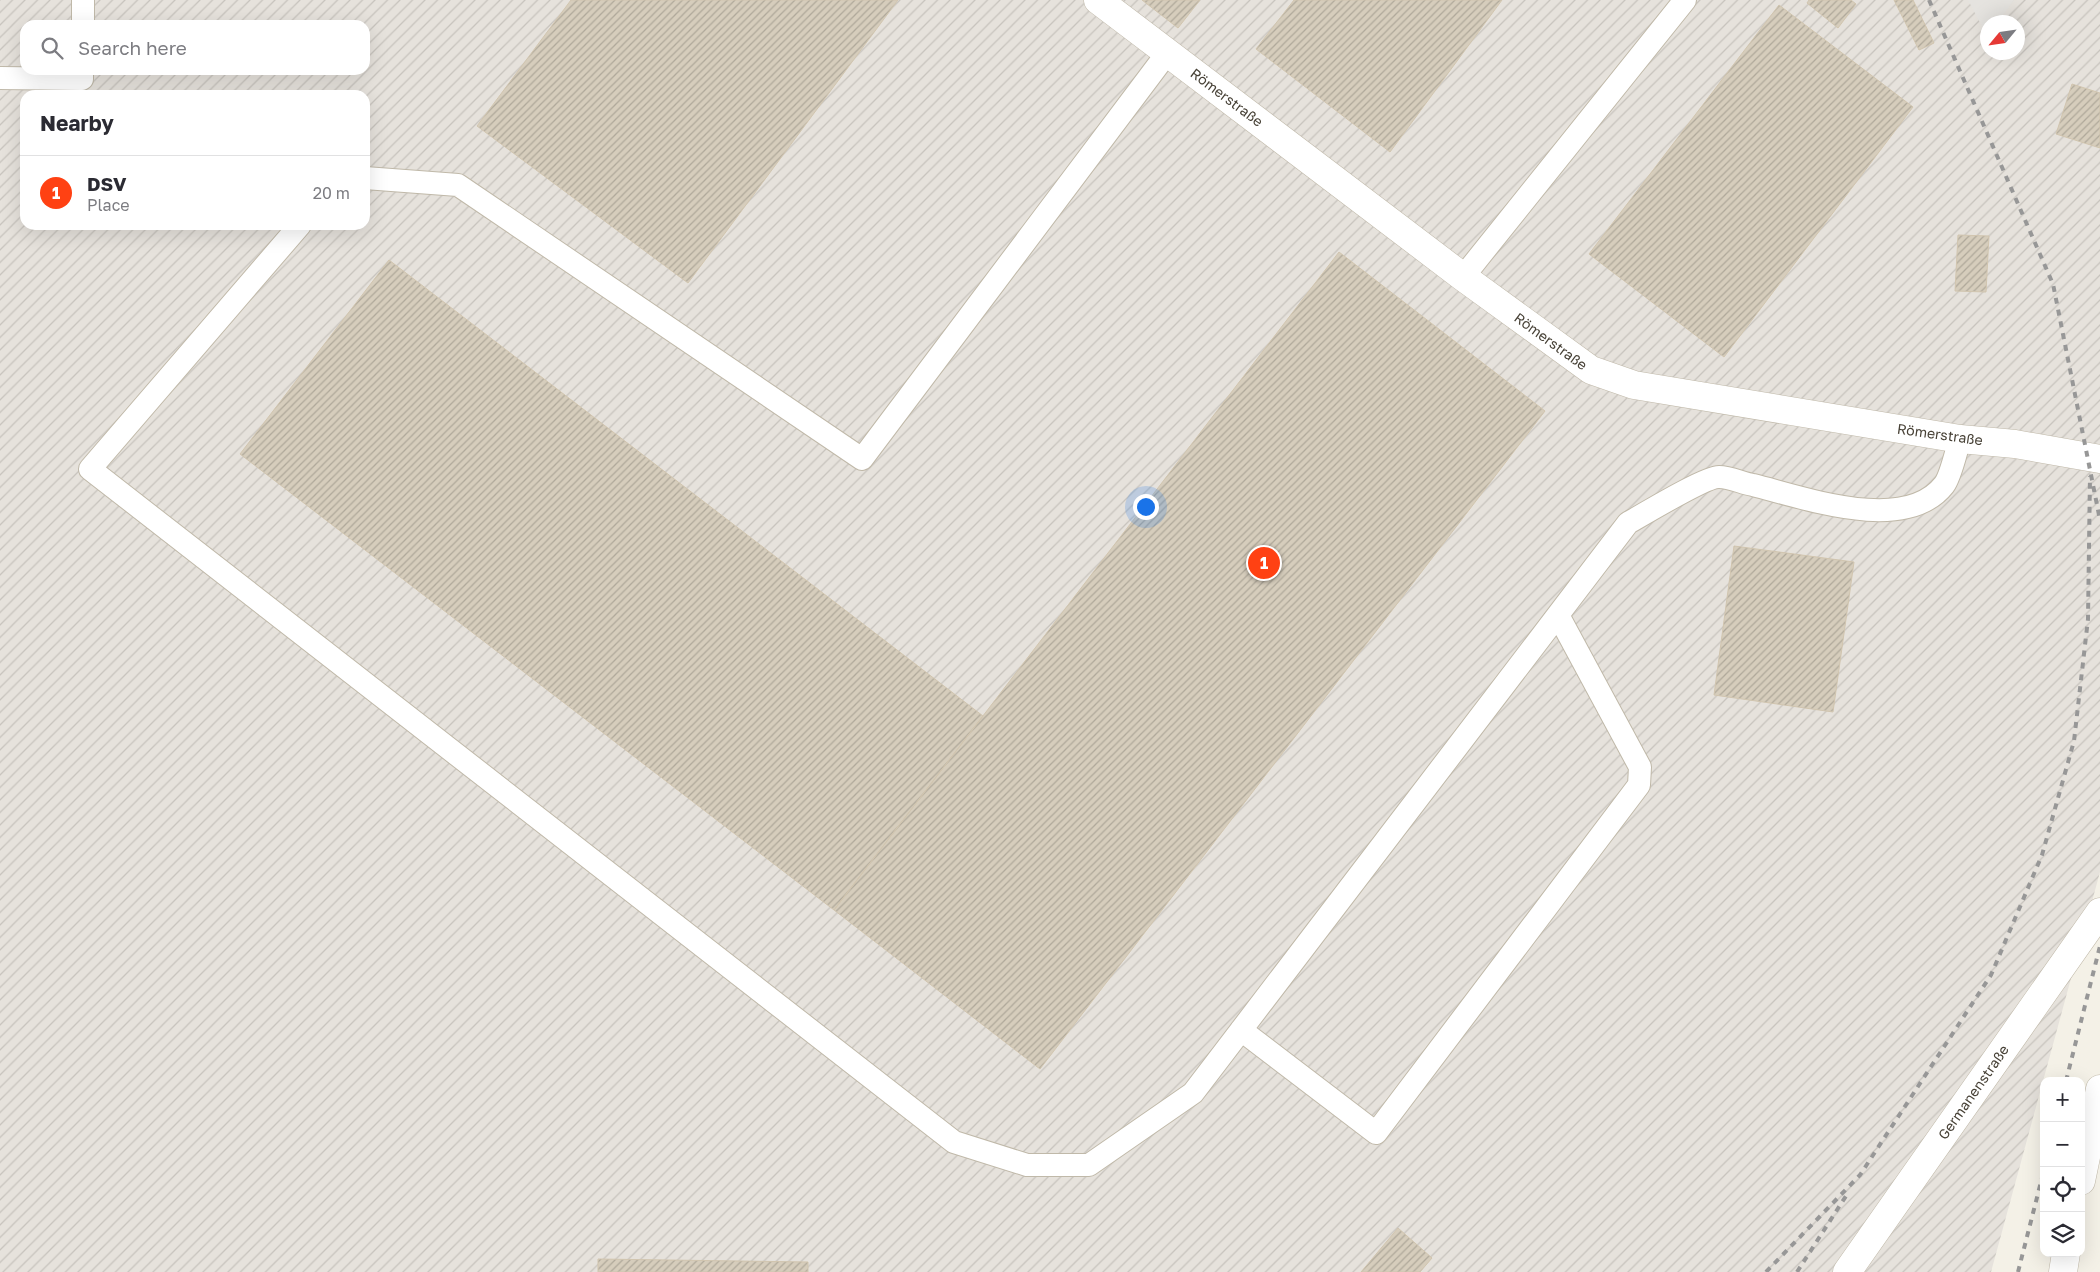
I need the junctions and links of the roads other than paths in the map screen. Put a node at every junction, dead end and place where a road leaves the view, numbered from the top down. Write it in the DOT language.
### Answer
graph roads {
  1 [pos="83,0"];
  2 [pos="1098,0"];
  3 [pos="1685,0"];
  4 [pos="83,20"];
  5 [pos="1168,52"];
  6 [pos="82,75"];
  7 [pos="0,78"];
  8 [pos="370,178"];
  9 [pos="296,230"];
  10 [pos="1463,277"];
  11 [pos="1960,438"];
  12 [pos="2100,459"];
  13 [pos="1558,615"];
  14 [pos="2100,912"];
  15 [pos="1241,1030"];
  16 [pos="2100,1089"];
  17 [pos="2084,1167"];
  18 [pos="2065,1257"];
  19 [pos="1847,1272"];
  20 [pos="2063,1272"];
  1 -- 4 [label="lane"];
  2 -- 5 [label="street, Römerstraße"];
  3 -- 10 [label="lane"];
  5 -- 8 [label="lane"];
  5 -- 10 [label="street, Römerstraße"];
  6 -- 7 [label="lane"];
  9 -- 15 [label="lane"];
  10 -- 11 [label="street, Römerstraße"];
  11 -- 12 [label="street, Römerstraße"];
  11 -- 13 [label="lane"];
  13 -- 15 [label="lane"];
  13 -- 15 [label="lane"];
  14 -- 19 [label="street, Germanenstraße"];
  16 -- 17 [label="street"];
  18 -- 20 [label="street"];
}
